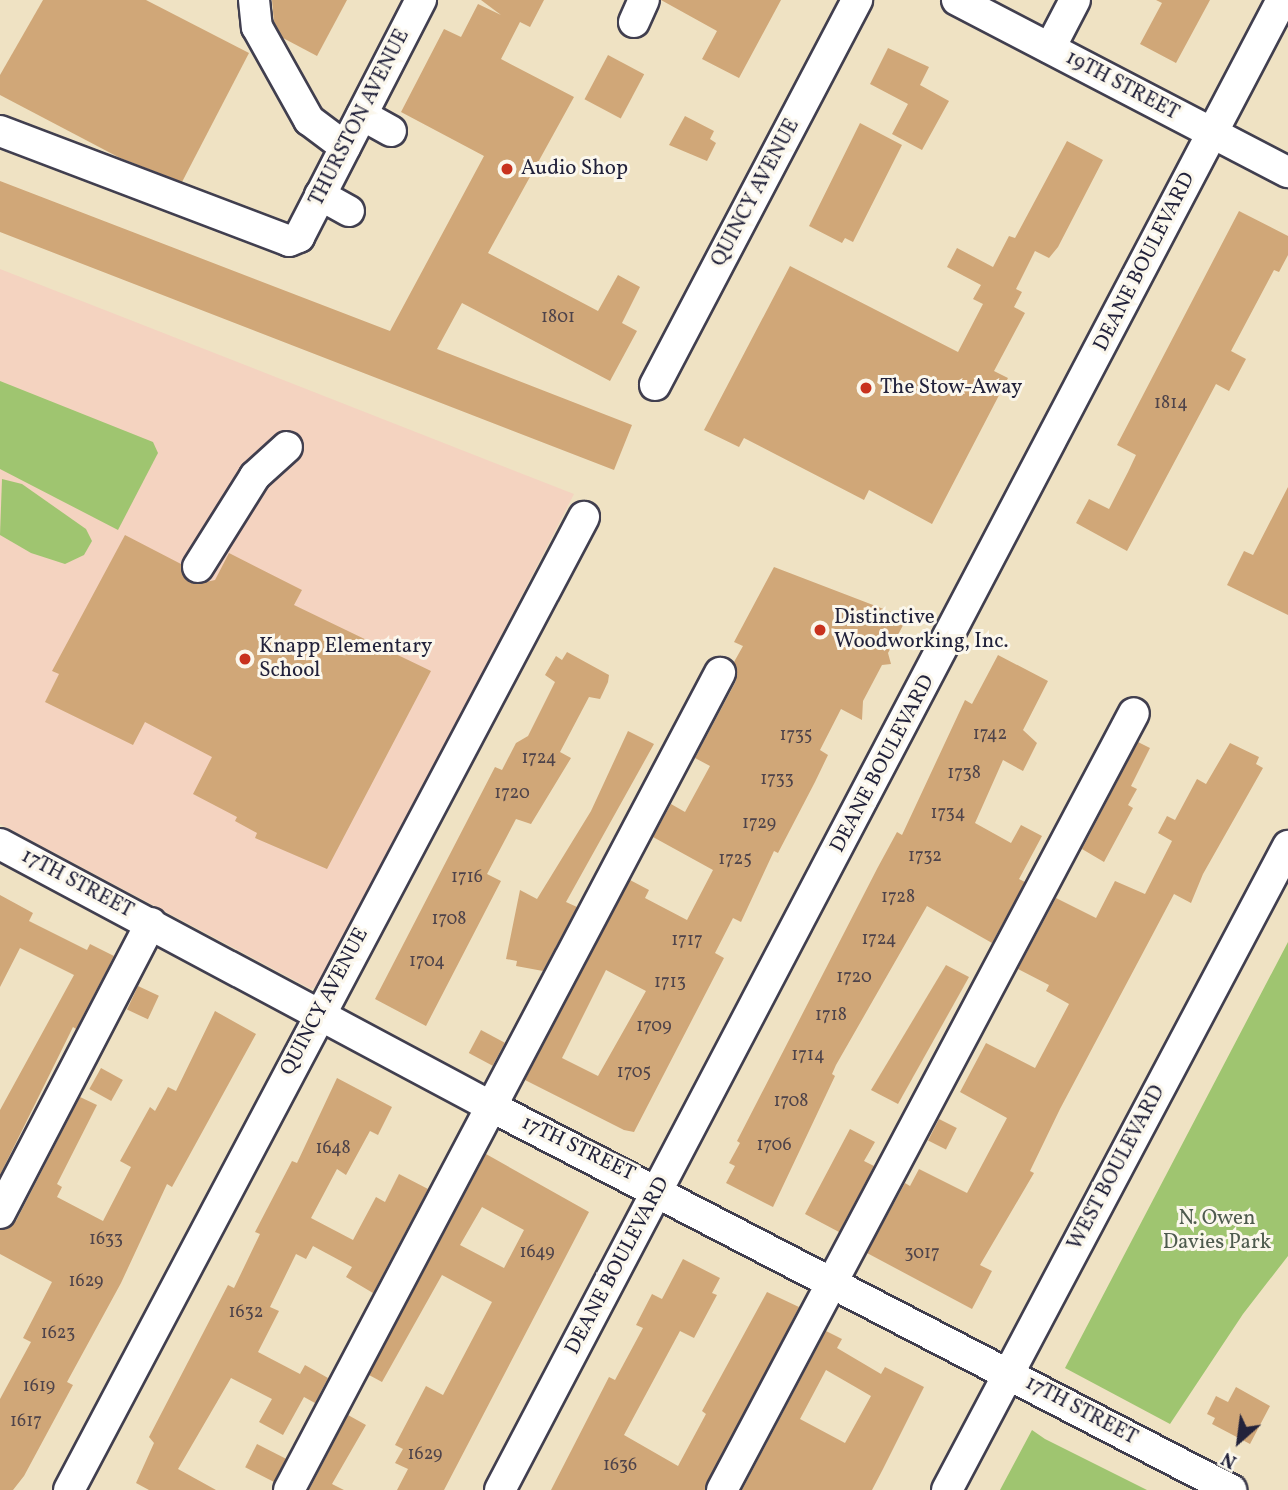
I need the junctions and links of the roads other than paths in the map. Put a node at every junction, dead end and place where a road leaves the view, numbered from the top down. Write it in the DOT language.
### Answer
graph roads {
  1 [pos="254,0"];
  2 [pos="421,0"];
  3 [pos="857,0"];
  4 [pos="957,0"];
  5 [pos="1075,0"];
  6 [pos="1282,0"];
  7 [pos="1050,48"];
  8 [pos="362,115"];
  9 [pos="0,131"];
  10 [pos="391,131"];
  11 [pos="1212,133"];
  12 [pos="345,147"];
  13 [pos="1288,172"];
  14 [pos="320,195"];
  15 [pos="349,211"];
  16 [pos="655,385"];
  17 [pos="286,447"];
  18 [pos="584,517"];
  19 [pos="198,567"];
  20 [pos="720,673"];
  21 [pos="1134,713"];
  22 [pos="0,844"];
  23 [pos="1288,846"];
  24 [pos="151,923"];
  25 [pos="319,1012"];
  26 [pos="490,1106"];
  27 [pos="658,1189"];
  28 [pos="0,1213"];
  29 [pos="831,1280"];
  30 [pos="1009,1373"];
  31 [pos="69,1490"];
  32 [pos="289,1490"];
  33 [pos="500,1490"];
  34 [pos="722,1490"];
  35 [pos="947,1490"];
  36 [pos="1231,1490"];
  1 -- 12 [label="street"];
  2 -- 8 [label="street, THURSTON AVENUE"];
  3 -- 16 [label="street, QUINCY AVENUE"];
  4 -- 7 [label="street, 19TH STREET"];
  5 -- 7 [label="street"];
  6 -- 11 [label="street, DEANE BOULEVARD"];
  7 -- 11 [label="street, 19TH STREET"];
  8 -- 10 [label="street"];
  8 -- 12 [label="street, THURSTON AVENUE"];
  9 -- 14 [label="street, THURSTON AVENUE"];
  11 -- 13 [label="street, 19TH STREET"];
  11 -- 27 [label="street, DEANE BOULEVARD"];
  12 -- 14 [label="street, THURSTON AVENUE"];
  14 -- 15 [label="street"];
  17 -- 19 [label="street"];
  18 -- 25 [label="street, QUINCY AVENUE"];
  20 -- 26 [label="street"];
  21 -- 29 [label="street"];
  22 -- 24 [label="street, 17TH STREET"];
  23 -- 30 [label="street, WEST BOULEVARD"];
  24 -- 25 [label="street, 17TH STREET"];
  24 -- 28 [label="street"];
  25 -- 26 [label="street, 17TH STREET"];
  25 -- 31 [label="street, QUINCY AVENUE"];
  26 -- 27 [label="street, 17TH STREET"];
  26 -- 32 [label="street"];
  27 -- 29 [label="street, 17TH STREET"];
  27 -- 33 [label="street, DEANE BOULEVARD"];
  29 -- 30 [label="street, 17TH STREET"];
  29 -- 34 [label="street"];
  30 -- 35 [label="street, WEST BOULEVARD"];
  30 -- 36 [label="street, 17TH STREET"];
}
